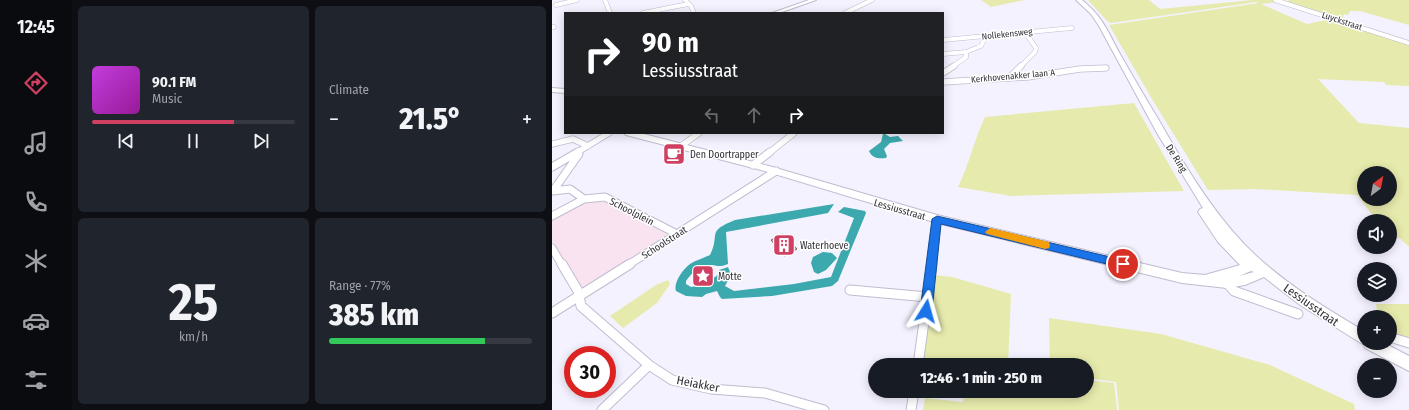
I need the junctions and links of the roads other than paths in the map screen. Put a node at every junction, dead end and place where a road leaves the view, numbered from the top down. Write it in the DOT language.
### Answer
graph roads {
  1 [pos="577,0"];
  2 [pos="611,0"];
  3 [pos="814,0"];
  4 [pos="872,0"];
  5 [pos="1079,0"];
  6 [pos="1275,0"];
  7 [pos="605,1"];
  8 [pos="558,2"];
  9 [pos="686,2"];
  10 [pos="552,9"];
  11 [pos="610,12"];
  12 [pos="647,12"];
  13 [pos="694,12"];
  14 [pos="777,12"];
  15 [pos="847,12"];
  16 [pos="1072,28"];
  17 [pos="1025,32"];
  18 [pos="982,36"];
  19 [pos="944,40"];
  20 [pos="1409,42"];
  21 [pos="966,52"];
  22 [pos="944,54"];
  23 [pos="1106,68"];
  24 [pos="944,72"];
  25 [pos="1008,78"];
  26 [pos="944,82"];
  27 [pos="552,90"];
  28 [pos="564,91"];
  29 [pos="607,134"];
  30 [pos="633,134"];
  31 [pos="698,134"];
  32 [pos="793,134"];
  33 [pos="552,144"];
  34 [pos="588,146"];
  35 [pos="681,146"];
  36 [pos="578,151"];
  37 [pos="753,165"];
  38 [pos="552,166"];
  39 [pos="776,171"];
  40 [pos="1196,189"];
  41 [pos="584,199"];
  42 [pos="552,216"];
  43 [pos="937,219"];
  44 [pos="677,234"];
  45 [pos="552,248"];
  46 [pos="1256,270"];
  47 [pos="1192,280"];
  48 [pos="1227,283"];
  49 [pos="850,290"];
  50 [pos="579,297"];
  51 [pos="928,297"];
  52 [pos="552,313"];
  53 [pos="1298,314"];
  54 [pos="1357,335"];
  55 [pos="1357,339"];
  56 [pos="1397,339"];
  57 [pos="1409,343"];
  58 [pos="1382,350"];
  59 [pos="919,358"];
  60 [pos="1409,364"];
  61 [pos="649,365"];
  62 [pos="913,398"];
  63 [pos="602,410"];
  64 [pos="824,410"];
  65 [pos="911,410"];
  1 -- 8 [label="street"];
  2 -- 7 [label="street"];
  3 -- 14 [label="street"];
  4 -- 15 [label="street"];
  5 -- 40 [label="main road, De Ring"];
  6 -- 20 [label="street, Luyckstraat"];
  7 -- 11 [label="street"];
  8 -- 10 [label="street"];
  9 -- 12 [label="street"];
  9 -- 13 [label="street"];
  16 -- 17 [label="street, Nollekensweg"];
  17 -- 18 [label="street, Nollekensweg"];
  17 -- 25 [label="street"];
  18 -- 19 [label="street, Nollekensweg"];
  18 -- 21 [label="street"];
  21 -- 22 [label="street"];
  21 -- 24 [label="street"];
  23 -- 25 [label="street, Kerkhovenakker laan A"];
  25 -- 26 [label="street, Kerkhovenakker laan A"];
  27 -- 28 [label="main road"];
  29 -- 34 [label="street"];
  30 -- 35 [label="main road, Lessiusstraat"];
  31 -- 35 [label="street"];
  32 -- 37 [label="street"];
  33 -- 34 [label="street"];
  34 -- 36 [label="street"];
  35 -- 37 [label="main road, Lessiusstraat"];
  36 -- 38 [label="street"];
  36 -- 41 [label="street"];
  37 -- 39 [label="main road, Lessiusstraat"];
  39 -- 43 [label="main road, Lessiusstraat"];
  39 -- 44 [label="street, Schoolstraat"];
  40 -- 46 [label="main road, De Ring"];
  40 -- 46 [label="main road"];
  41 -- 42 [label="street, Schoolplein"];
  41 -- 44 [label="street, Schoolplein"];
  43 -- 47 [label="main road, Lessiusstraat"];
  43 -- 51 [label="street"];
  44 -- 50 [label="street, Schoolstraat"];
  45 -- 50 [label="street"];
  46 -- 47 [label="main road, Lessiusstraat"];
  46 -- 48 [label="main road, Lessiusstraat"];
  46 -- 54 [label="main road, Lessiusstraat"];
  46 -- 55 [label="main road, Lessiusstraat"];
  47 -- 48 [label="main road, Lessiusstraat"];
  48 -- 53 [label="street, Lessiusstraat"];
  49 -- 51 [label="street"];
  50 -- 52 [label="street, Schoolstraat"];
  50 -- 61 [label="street, Heiakker"];
  51 -- 59 [label="street"];
  56 -- 57 [label="street"];
  58 -- 60 [label="main road, Lessiusstraat"];
  61 -- 63 [label="street"];
  61 -- 64 [label="street, Heiakker"];
  62 -- 65 [label="street"];
}
